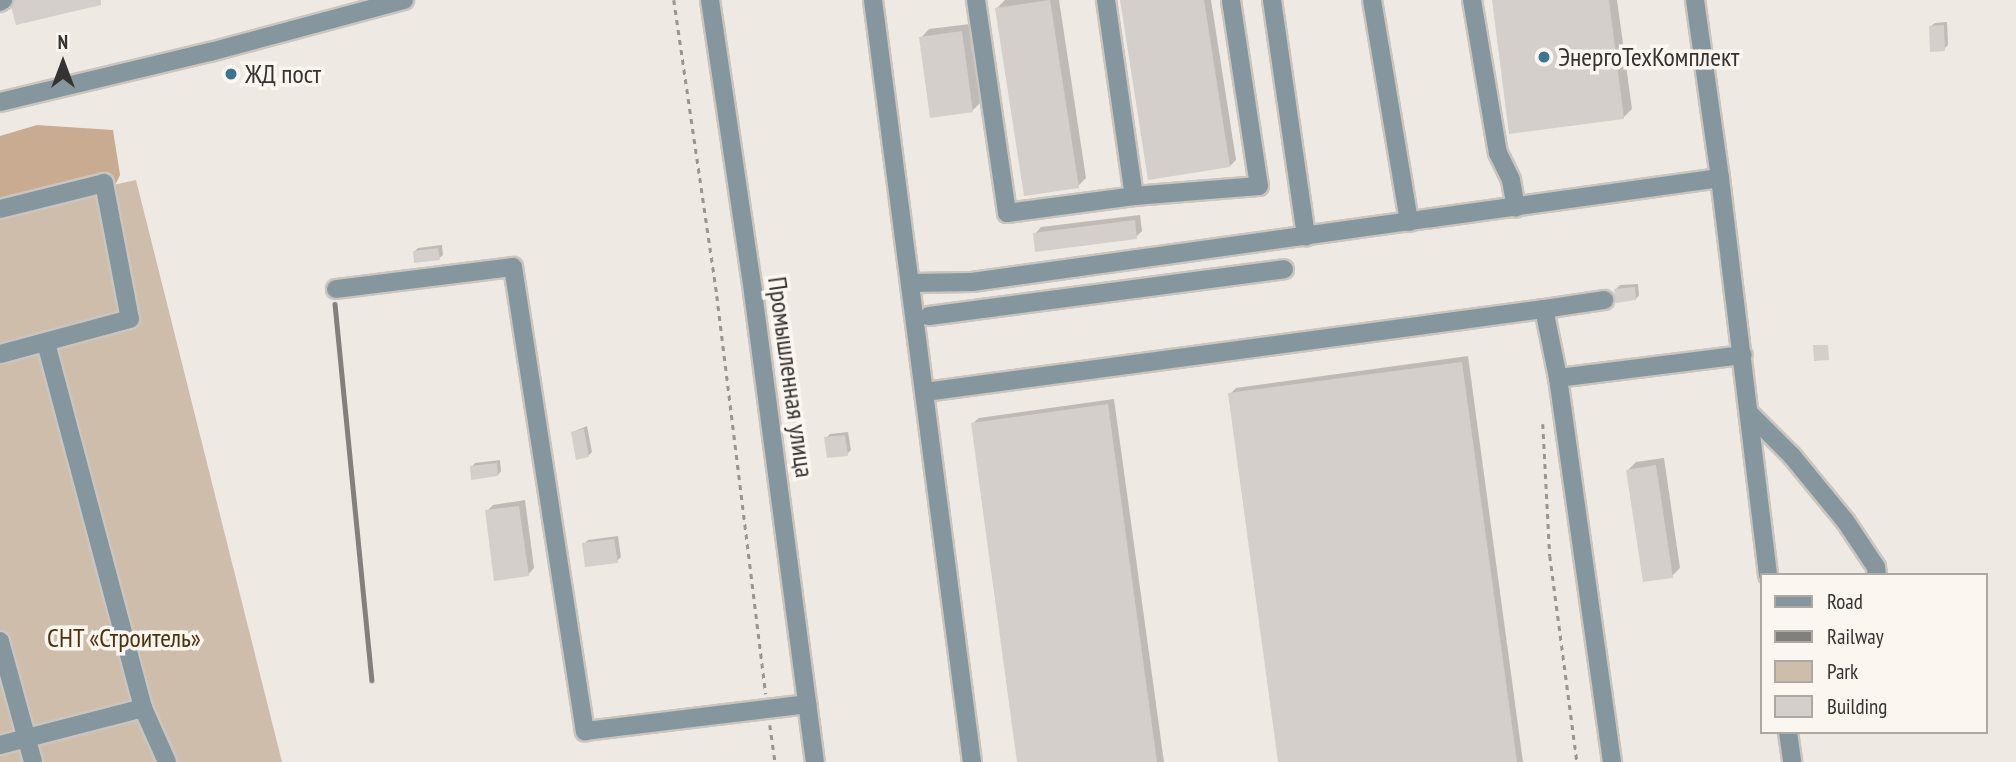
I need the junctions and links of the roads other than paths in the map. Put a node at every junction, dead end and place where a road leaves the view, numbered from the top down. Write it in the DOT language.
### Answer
graph roads {
  1 [pos="404,0"];
  2 [pos="710,0"];
  3 [pos="873,0"];
  4 [pos="976,0"];
  5 [pos="1106,0"];
  6 [pos="1231,0"];
  7 [pos="1272,0"];
  8 [pos="1372,0"];
  9 [pos="1472,0"];
  10 [pos="1695,0"];
  11 [pos="0,102"];
  12 [pos="1720,178"];
  13 [pos="1134,196"];
  14 [pos="1516,208"];
  15 [pos="0,209"];
  16 [pos="1409,222"];
  17 [pos="1306,237"];
  18 [pos="1151,258"];
  19 [pos="1284,269"];
  20 [pos="910,283"];
  21 [pos="1155,286"];
  22 [pos="336,289"];
  23 [pos="1604,300"];
  24 [pos="1545,309"];
  25 [pos="929,316"];
  26 [pos="46,343"];
  27 [pos="0,354"];
  28 [pos="1743,355"];
  29 [pos="1558,378"];
  30 [pos="925,392"];
  31 [pos="1749,413"];
  32 [pos="1768,573"];
  33 [pos="1877,573"];
  34 [pos="0,641"];
  35 [pos="807,704"];
  36 [pos="142,708"];
  37 [pos="1788,734"];
  38 [pos="27,739"];
  39 [pos="0,745"];
  40 [pos="33,762"];
  41 [pos="167,762"];
  42 [pos="815,762"];
  43 [pos="972,762"];
  44 [pos="1612,762"];
  45 [pos="1792,762"];
  1 -- 11 [label="street"];
  2 -- 35 [label="street, Промышленная улица"];
  3 -- 20 [label="street"];
  4 -- 13 [label="street"];
  5 -- 13 [label="street"];
  6 -- 13 [label="street"];
  7 -- 17 [label="street"];
  8 -- 16 [label="street"];
  9 -- 14 [label="street"];
  10 -- 12 [label="street"];
  12 -- 14 [label="street"];
  12 -- 28 [label="street"];
  14 -- 16 [label="street"];
  15 -- 26 [label="street"];
  16 -- 17 [label="street"];
  17 -- 18 [label="street"];
  18 -- 20 [label="street"];
  18 -- 21 [label="street"];
  19 -- 21 [label="street"];
  20 -- 30 [label="street"];
  21 -- 25 [label="street"];
  22 -- 35 [label="street"];
  23 -- 24 [label="street"];
  24 -- 29 [label="street"];
  24 -- 30 [label="street"];
  26 -- 27 [label="street"];
  26 -- 36 [label="street"];
  28 -- 29 [label="street"];
  28 -- 31 [label="street"];
  29 -- 44 [label="street"];
  30 -- 43 [label="street"];
  31 -- 32 [label="street"];
  31 -- 33 [label="street"];
  34 -- 38 [label="street"];
  35 -- 42 [label="street, Промышленная улица"];
  36 -- 38 [label="street"];
  36 -- 41 [label="street"];
  37 -- 45 [label="street"];
  38 -- 39 [label="street"];
  38 -- 40 [label="street"];
}
